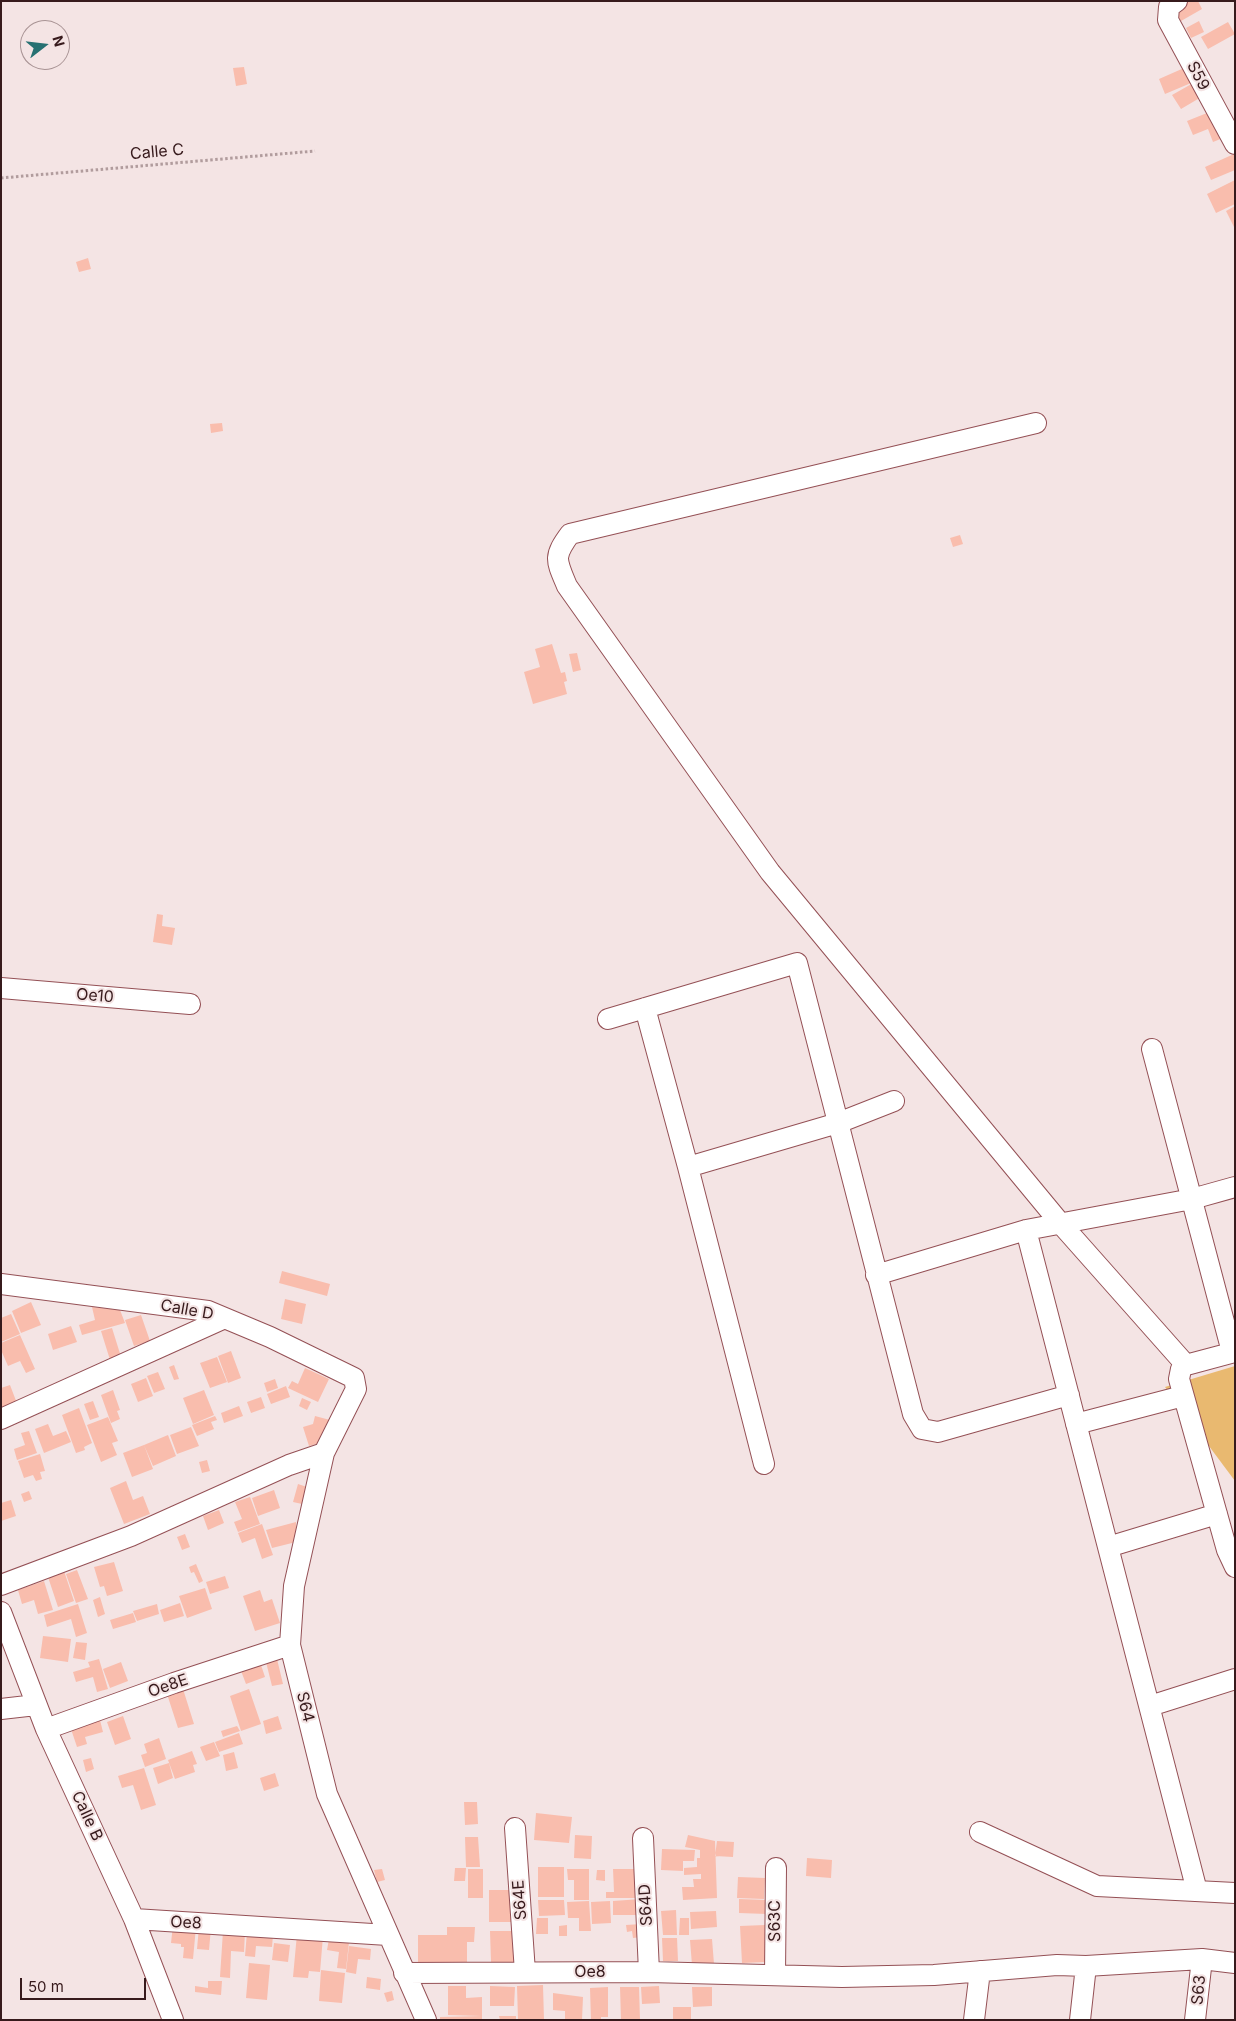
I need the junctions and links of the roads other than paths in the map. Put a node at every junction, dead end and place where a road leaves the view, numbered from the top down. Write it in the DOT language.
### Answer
graph roads {
  1 [pos="1173,4"];
  2 [pos="1235,144"];
  3 [pos="1036,423"];
  4 [pos="1,988"];
  5 [pos="190,1004"];
  6 [pos="644,1008"];
  7 [pos="608,1019"];
  8 [pos="1152,1049"];
  9 [pos="894,1101"];
  10 [pos="838,1123"];
  11 [pos="688,1167"];
  12 [pos="1235,1187"];
  13 [pos="1192,1199"];
  14 [pos="1062,1224"];
  15 [pos="1026,1230"];
  16 [pos="876,1275"];
  17 [pos="1,1284"];
  18 [pos="225,1318"];
  19 [pos="1234,1352"];
  20 [pos="1186,1365"];
  21 [pos="356,1383"];
  22 [pos="1069,1395"];
  23 [pos="1183,1396"];
  24 [pos="1,1419"];
  25 [pos="1076,1424"];
  26 [pos="324,1453"];
  27 [pos="764,1464"];
  28 [pos="1217,1514"];
  29 [pos="1108,1547"];
  30 [pos="1235,1567"];
  31 [pos="1,1585"];
  32 [pos="1,1612"];
  33 [pos="290,1645"];
  34 [pos="1235,1679"];
  35 [pos="36,1704"];
  36 [pos="1150,1706"];
  37 [pos="1,1709"];
  38 [pos="46,1729"];
  39 [pos="516,1828"];
  40 [pos="980,1832"];
  41 [pos="643,1838"];
  42 [pos="776,1868"];
  43 [pos="1197,1891"];
  44 [pos="1235,1893"];
  45 [pos="134,1919"];
  46 [pos="388,1935"];
  47 [pos="1202,1960"];
  48 [pos="1235,1963"];
  49 [pos="1086,1966"];
  50 [pos="980,1971"];
  51 [pos="404,1972"];
  52 [pos="525,1972"];
  53 [pos="649,1972"];
  54 [pos="775,1974"];
  55 [pos="173,2020"];
  56 [pos="426,2020"];
  57 [pos="974,2020"];
  58 [pos="1080,2020"];
  59 [pos="1195,2020"];
  1 -- 2 [label="street, S59"];
  3 -- 14 [label="street"];
  4 -- 5 [label="street, Oe10"];
  6 -- 7 [label="street"];
  6 -- 10 [label="street"];
  6 -- 11 [label="street"];
  8 -- 13 [label="street"];
  9 -- 10 [label="street"];
  10 -- 11 [label="street"];
  10 -- 16 [label="street"];
  11 -- 27 [label="street"];
  12 -- 13 [label="street"];
  13 -- 14 [label="street"];
  13 -- 19 [label="street"];
  14 -- 15 [label="street"];
  14 -- 20 [label="street"];
  15 -- 16 [label="street"];
  15 -- 22 [label="street"];
  16 -- 22 [label="street"];
  17 -- 18 [label="street, Calle D"];
  18 -- 21 [label="street, Calle D"];
  18 -- 24 [label="street"];
  19 -- 20 [label="street"];
  20 -- 23 [label="street"];
  21 -- 26 [label="street, S64"];
  22 -- 25 [label="street"];
  23 -- 25 [label="street"];
  23 -- 28 [label="street"];
  25 -- 29 [label="street"];
  26 -- 31 [label="street"];
  26 -- 33 [label="street, S64"];
  28 -- 29 [label="street"];
  28 -- 30 [label="street"];
  29 -- 36 [label="street"];
  32 -- 35 [label="street, Calle B"];
  33 -- 38 [label="street, Oe8E"];
  33 -- 46 [label="street, S64"];
  34 -- 36 [label="street"];
  35 -- 37 [label="street"];
  35 -- 38 [label="street, Calle B"];
  36 -- 43 [label="street"];
  38 -- 45 [label="street, Calle B"];
  39 -- 52 [label="street, S64E"];
  40 -- 43 [label="street"];
  41 -- 53 [label="street, S64D"];
  42 -- 54 [label="street, S63C"];
  43 -- 44 [label="street"];
  45 -- 46 [label="street, Oe8"];
  45 -- 55 [label="street, Calle B"];
  46 -- 51 [label="street, S64"];
  47 -- 48 [label="street, Oe8"];
  47 -- 49 [label="street, Oe8"];
  47 -- 59 [label="street, S63"];
  49 -- 50 [label="street, Oe8"];
  49 -- 58 [label="street"];
  50 -- 54 [label="street, Oe8"];
  50 -- 57 [label="street"];
  51 -- 52 [label="street, Oe8"];
  51 -- 56 [label="street, S64"];
  52 -- 53 [label="street, Oe8"];
  53 -- 54 [label="street, Oe8"];
}
